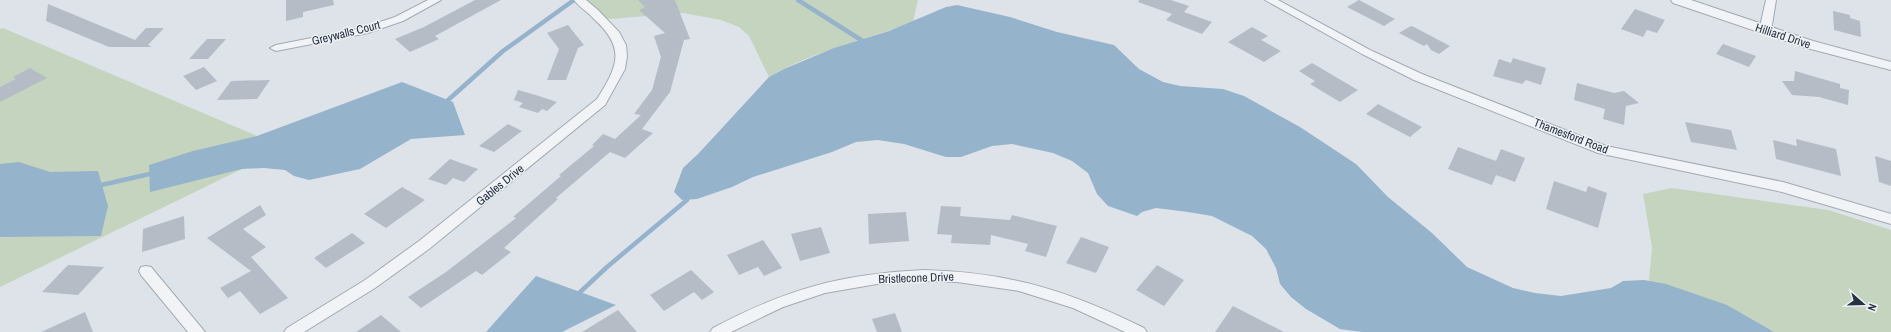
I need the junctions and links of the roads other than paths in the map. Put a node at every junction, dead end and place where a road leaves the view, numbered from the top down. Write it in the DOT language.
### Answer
graph roads {
  1 [pos="436,0"];
  2 [pos="579,0"];
  3 [pos="1270,0"];
  4 [pos="1678,0"];
  5 [pos="1771,0"];
  6 [pos="1766,30"];
  7 [pos="276,48"];
  8 [pos="1891,66"];
  9 [pos="1891,218"];
  10 [pos="146,271"];
  11 [pos="197,332"];
  12 [pos="292,332"];
  13 [pos="718,332"];
  14 [pos="1139,332"];
  1 -- 7 [label="street, Greywalls Court"];
  2 -- 12 [label="street, Gables Drive"];
  3 -- 9 [label="street, Thamesford Road"];
  4 -- 6 [label="street, Hilliard Drive"];
  5 -- 6 [label="street"];
  6 -- 8 [label="street, Hilliard Drive"];
  10 -- 11 [label="street"];
  13 -- 14 [label="street, Bristlecone Drive"];
}
